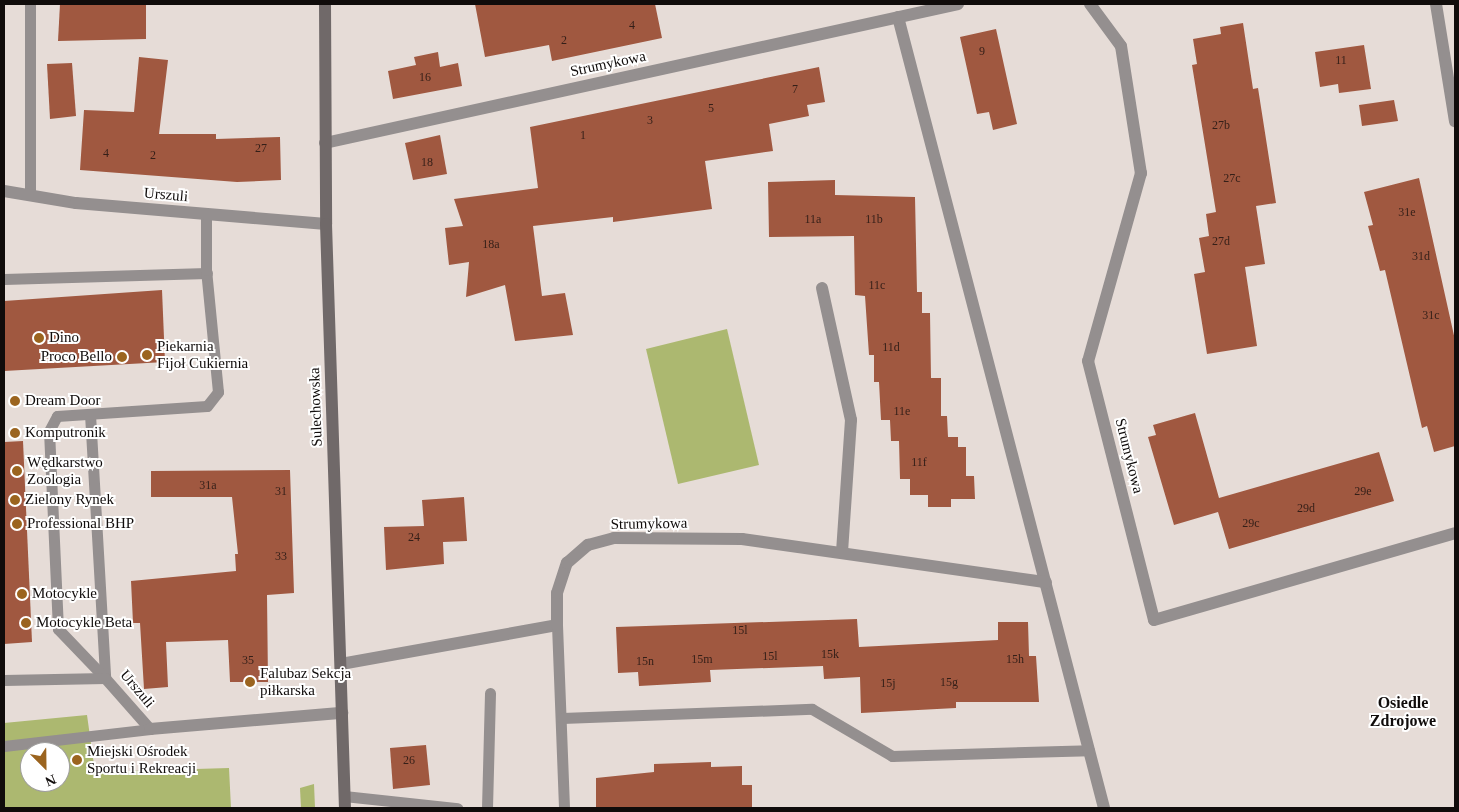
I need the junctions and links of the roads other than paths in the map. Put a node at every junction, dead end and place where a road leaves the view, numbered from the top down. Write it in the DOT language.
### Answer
graph roads {
  1 [pos="30,4"];
  2 [pos="326,4"];
  3 [pos="958,4"];
  4 [pos="1090,4"];
  5 [pos="1436,4"];
  6 [pos="898,18"];
  7 [pos="1455,121"];
  8 [pos="325,143"];
  9 [pos="4,191"];
  10 [pos="30,195"];
  11 [pos="206,215"];
  12 [pos="326,224"];
  13 [pos="207,272"];
  14 [pos="4,278"];
  15 [pos="822,288"];
  16 [pos="90,414"];
  17 [pos="1455,533"];
  18 [pos="842,551"];
  19 [pos="1046,582"];
  20 [pos="557,626"];
  21 [pos="341,664"];
  22 [pos="106,678"];
  23 [pos="4,680"];
  24 [pos="490,693"];
  25 [pos="342,713"];
  26 [pos="562,718"];
  27 [pos="150,729"];
  28 [pos="4,746"];
  29 [pos="1089,750"];
  30 [pos="344,802"];
  31 [pos="425,808"];
  32 [pos="457,808"];
  33 [pos="487,808"];
  34 [pos="564,808"];
  35 [pos="1104,808"];
  1 -- 10 [label="lane"];
  2 -- 8 [label="street, Sulechowska"];
  3 -- 6 [label="street, Strumykowa"];
  4 -- 17 [label="street, Strumykowa"];
  5 -- 7 [label="street"];
  6 -- 8 [label="street, Strumykowa"];
  6 -- 19 [label="street"];
  8 -- 12 [label="street, Sulechowska"];
  9 -- 10 [label="street, Urszuli"];
  10 -- 11 [label="street, Urszuli"];
  11 -- 12 [label="street, Urszuli"];
  11 -- 13 [label="lane"];
  12 -- 21 [label="street, Sulechowska"];
  13 -- 14 [label="lane"];
  13 -- 16 [label="lane"];
  15 -- 18 [label="street"];
  16 -- 22 [label="lane, Urszuli"];
  16 -- 22 [label="lane"];
  18 -- 19 [label="street, Strumykowa"];
  18 -- 20 [label="street, Strumykowa"];
  19 -- 29 [label="street"];
  20 -- 21 [label="street"];
  20 -- 26 [label="lane"];
  21 -- 25 [label="street, Sulechowska"];
  22 -- 23 [label="lane"];
  22 -- 27 [label="lane, Urszuli"];
  24 -- 33 [label="lane"];
  25 -- 27 [label="street, Urszuli"];
  25 -- 30 [label="street, Sulechowska"];
  26 -- 29 [label="lane"];
  26 -- 34 [label="lane"];
  27 -- 28 [label="lane"];
  29 -- 35 [label="street"];
  30 -- 31 [label="lane"];
  31 -- 32 [label="lane"];
}
